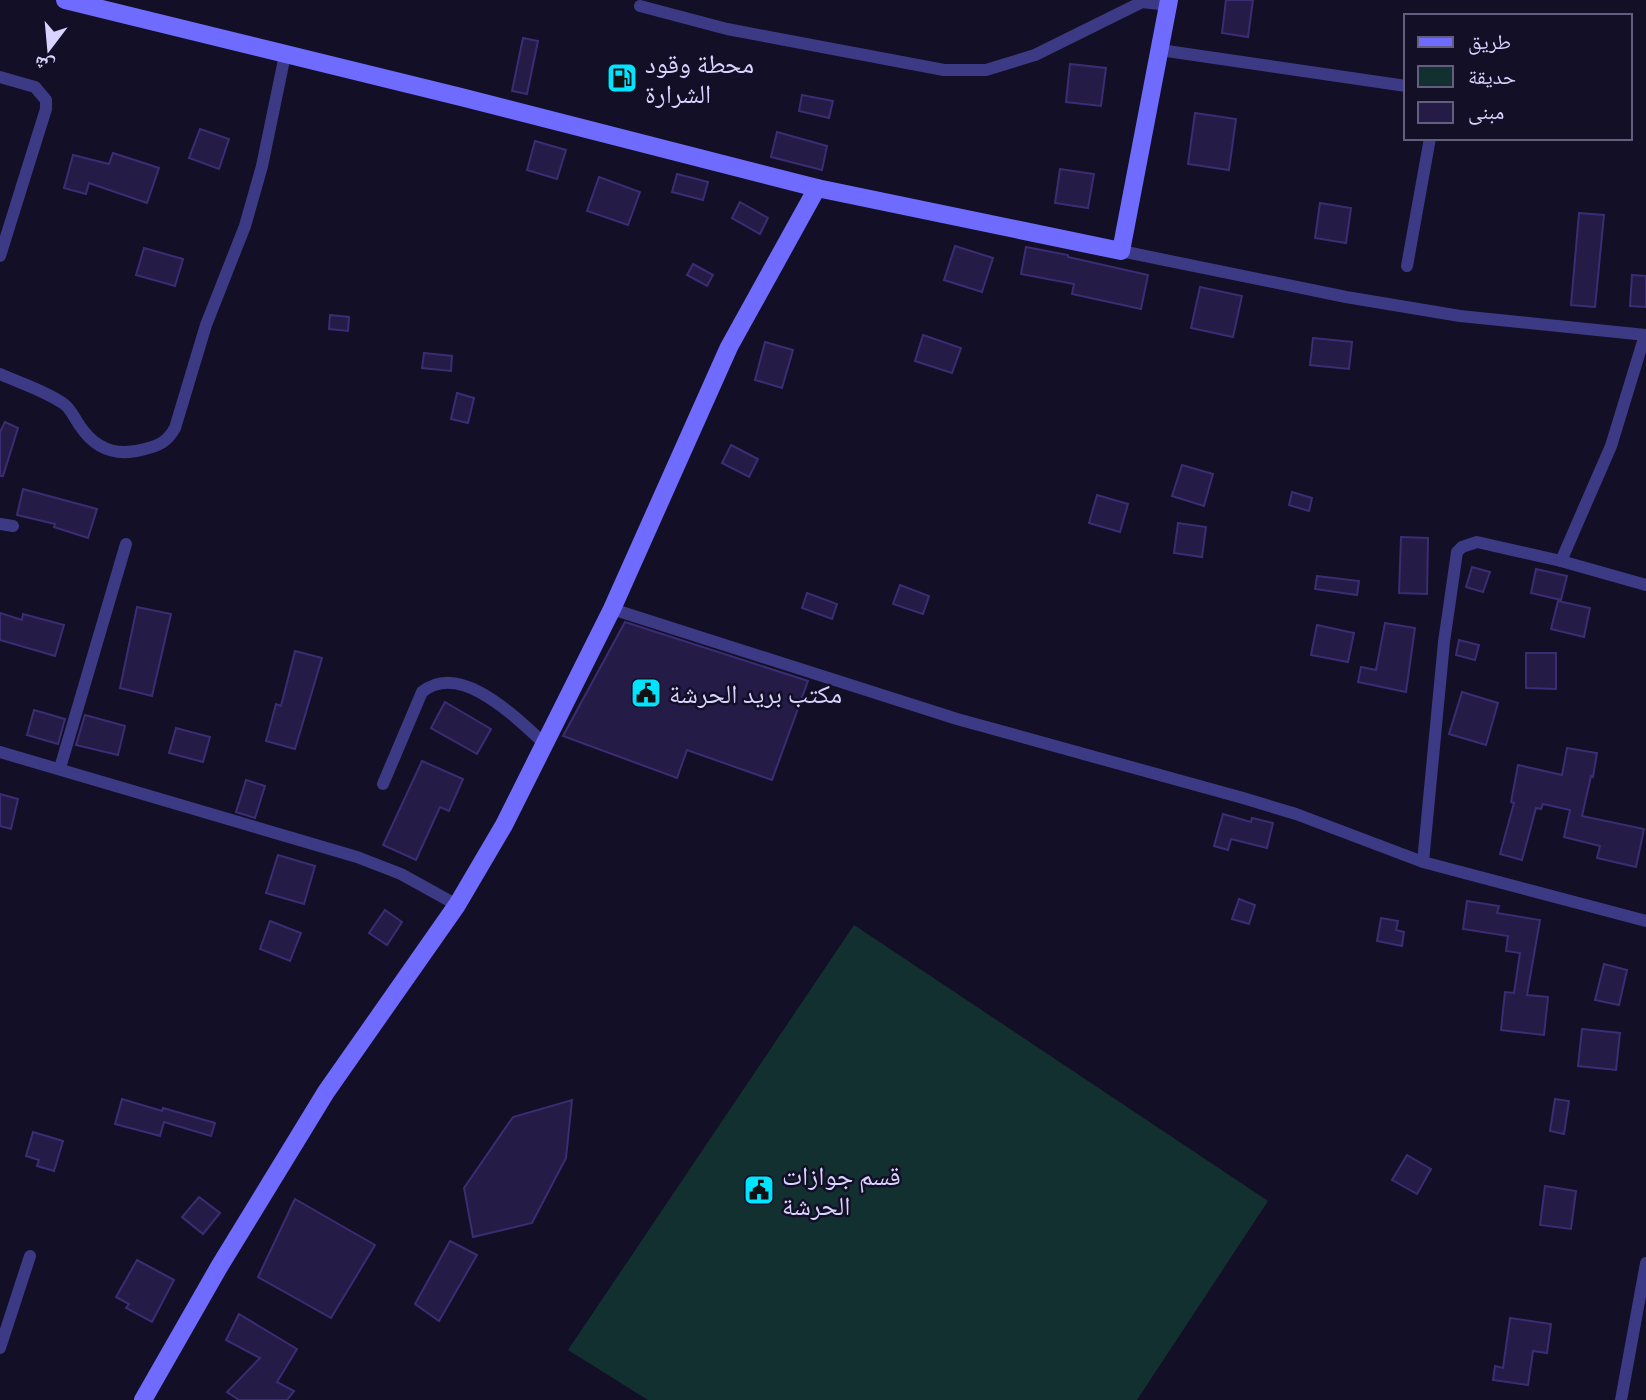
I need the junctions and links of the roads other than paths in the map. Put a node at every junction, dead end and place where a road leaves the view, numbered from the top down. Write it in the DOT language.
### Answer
graph roads {
  1 [pos="65,0"];
  2 [pos="1169,2"];
  3 [pos="640,6"];
  4 [pos="1160,50"];
  5 [pos="285,55"];
  6 [pos="0,76"];
  7 [pos="1404,86"];
  8 [pos="1430,140"];
  9 [pos="817,188"];
  10 [pos="1121,251"];
  11 [pos="0,256"];
  12 [pos="1407,266"];
  13 [pos="1646,335"];
  14 [pos="0,374"];
  15 [pos="126,544"];
  16 [pos="1561,561"];
  17 [pos="1646,585"];
  18 [pos="612,609"];
  19 [pos="546,745"];
  20 [pos="0,752"];
  21 [pos="60,768"];
  22 [pos="383,783"];
  23 [pos="1423,862"];
  24 [pos="457,905"];
  25 [pos="1646,921"];
  26 [pos="30,1256"];
  27 [pos="1646,1263"];
  28 [pos="0,1349"];
  29 [pos="143,1400"];
  30 [pos="1621,1400"];
  1 -- 5 [label="street"];
  2 -- 3 [label="street"];
  2 -- 4 [label="street"];
  4 -- 7 [label="street"];
  4 -- 10 [label="street"];
  5 -- 9 [label="street"];
  5 -- 14 [label="street"];
  6 -- 11 [label="street"];
  8 -- 12 [label="street"];
  9 -- 10 [label="street"];
  9 -- 18 [label="street"];
  10 -- 13 [label="street"];
  13 -- 16 [label="street"];
  15 -- 21 [label="street"];
  16 -- 17 [label="street"];
  16 -- 23 [label="street"];
  18 -- 19 [label="street"];
  18 -- 23 [label="street"];
  19 -- 22 [label="street"];
  19 -- 24 [label="street"];
  20 -- 21 [label="street"];
  21 -- 24 [label="street"];
  23 -- 25 [label="street"];
  24 -- 29 [label="street"];
  26 -- 28 [label="street"];
  27 -- 30 [label="street"];
}
